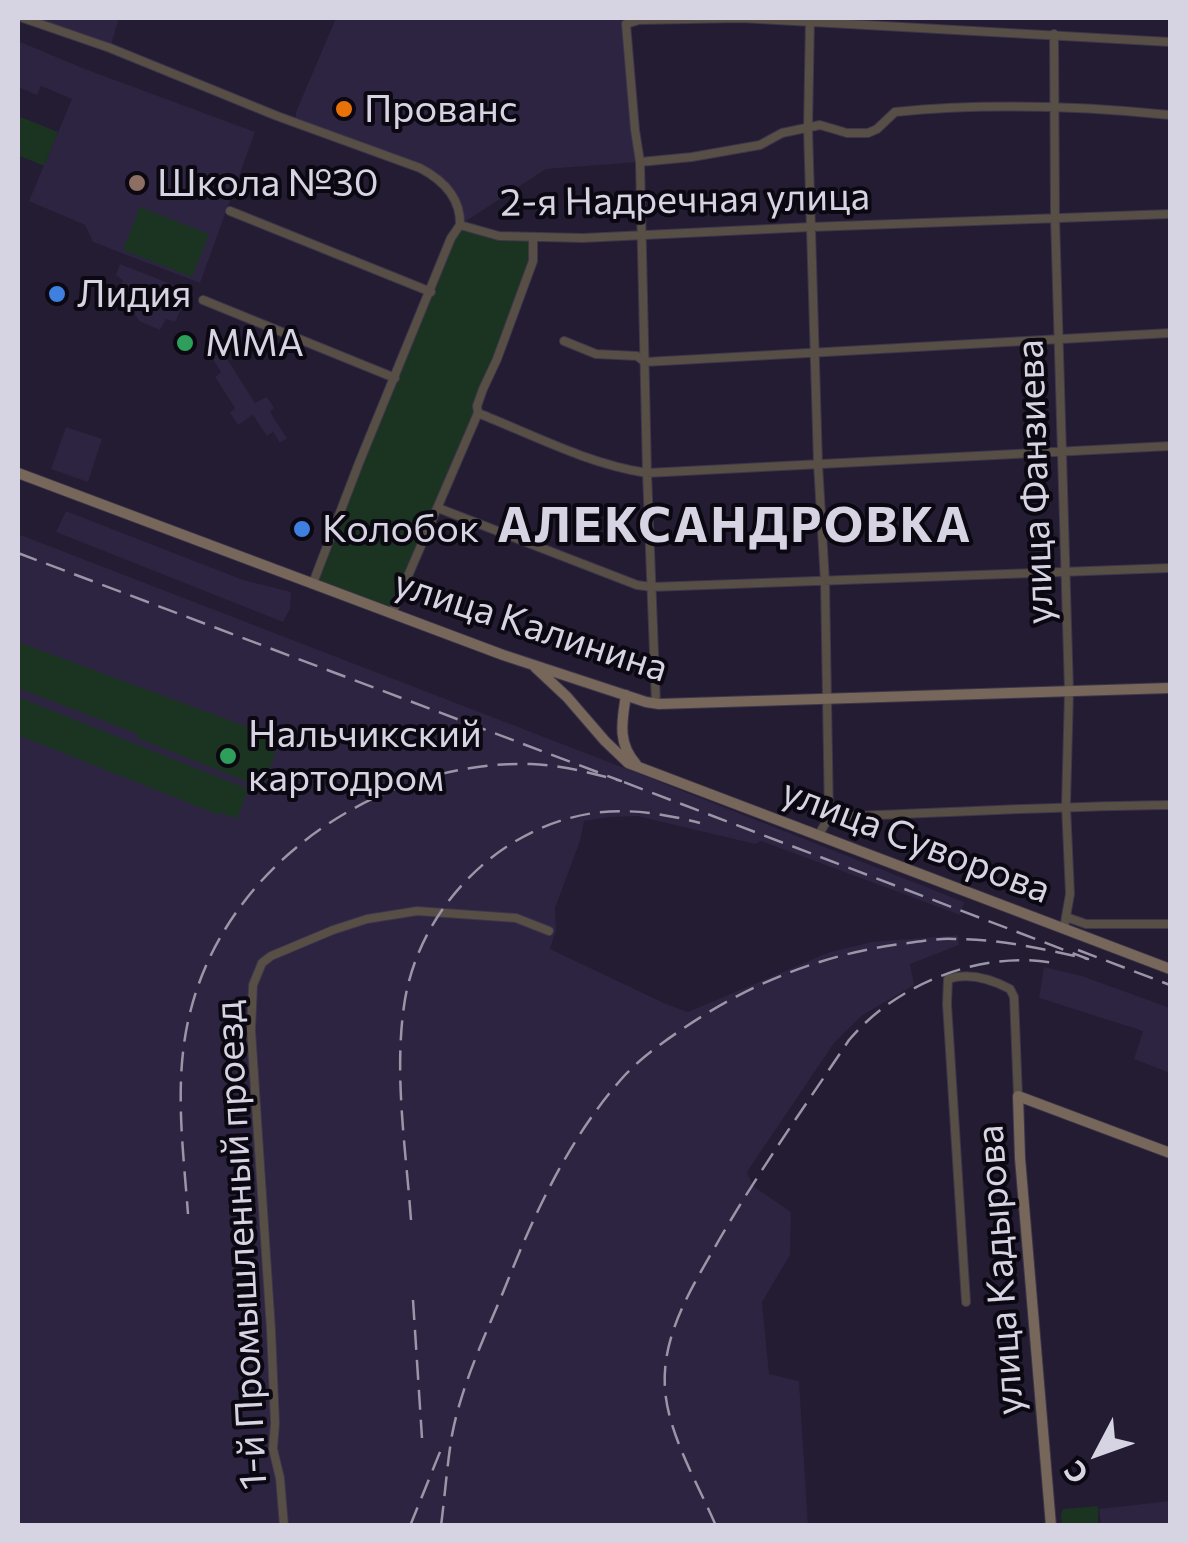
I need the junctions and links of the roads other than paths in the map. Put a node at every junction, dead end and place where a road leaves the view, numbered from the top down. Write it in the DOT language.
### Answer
graph roads {
  1 [pos="23,18"];
  2 [pos="810,20"];
  3 [pos="1054,34"];
  4 [pos="1170,42"];
  5 [pos="1054,108"];
  6 [pos="1170,114"];
  7 [pos="808,128"];
  8 [pos="640,162"];
  9 [pos="230,212"];
  10 [pos="1170,214"];
  11 [pos="1055,217"];
  12 [pos="460,225"];
  13 [pos="811,226"];
  14 [pos="641,236"];
  15 [pos="534,238"];
  16 [pos="431,292"];
  17 [pos="203,300"];
  18 [pos="1170,333"];
  19 [pos="1059,339"];
  20 [pos="564,341"];
  21 [pos="816,353"];
  22 [pos="645,362"];
  23 [pos="395,378"];
  24 [pos="478,413"];
  25 [pos="1170,446"];
  26 [pos="1061,451"];
  27 [pos="818,464"];
  28 [pos="18,473"];
  29 [pos="647,473"];
  30 [pos="438,508"];
  31 [pos="1170,568"];
  32 [pos="1064,572"];
  33 [pos="824,582"];
  34 [pos="313,583"];
  35 [pos="652,587"];
  36 [pos="392,613"];
  37 [pos="530,664"];
  38 [pos="1170,688"];
  39 [pos="1068,691"];
  40 [pos="626,694"];
  41 [pos="826,699"];
  42 [pos="656,704"];
  43 [pos="641,768"];
  44 [pos="1170,805"];
  45 [pos="1066,806"];
  46 [pos="828,817"];
  47 [pos="818,836"];
  48 [pos="1065,923"];
  49 [pos="1170,924"];
  50 [pos="549,931"];
  51 [pos="1170,969"];
  52 [pos="1018,1096"];
  53 [pos="1170,1153"];
  54 [pos="966,1302"];
  55 [pos="284,1526"];
  56 [pos="1051,1526"];
  1 -- 12 [label="street, 2-я Надречная улица"];
  2 -- 3 [label="street"];
  2 -- 7 [label="street"];
  2 -- 8 [label="street"];
  3 -- 4 [label="street"];
  3 -- 5 [label="street, улица Фанзиева"];
  5 -- 6 [label="street"];
  5 -- 7 [label="street"];
  5 -- 11 [label="street, улица Фанзиева"];
  7 -- 8 [label="street"];
  7 -- 13 [label="street"];
  8 -- 14 [label="street"];
  9 -- 16 [label="street"];
  10 -- 11 [label="street, 2-я Надречная улица"];
  11 -- 13 [label="street, 2-я Надречная улица"];
  11 -- 19 [label="street, улица Фанзиева"];
  12 -- 15 [label="street, 2-я Надречная улица"];
  12 -- 16 [label="street"];
  13 -- 14 [label="street, 2-я Надречная улица"];
  13 -- 21 [label="street"];
  14 -- 15 [label="street, 2-я Надречная улица"];
  14 -- 22 [label="street"];
  15 -- 24 [label="street"];
  16 -- 23 [label="street"];
  17 -- 23 [label="street"];
  18 -- 19 [label="street"];
  19 -- 21 [label="street"];
  19 -- 26 [label="street, улица Фанзиева"];
  20 -- 22 [label="street"];
  21 -- 22 [label="street"];
  21 -- 27 [label="street"];
  22 -- 29 [label="street"];
  23 -- 34 [label="street"];
  24 -- 29 [label="street"];
  24 -- 30 [label="street"];
  25 -- 26 [label="street"];
  26 -- 27 [label="street"];
  26 -- 32 [label="street, улица Фанзиева"];
  27 -- 29 [label="street"];
  27 -- 33 [label="street"];
  28 -- 34 [label="main road, улица Калинина"];
  29 -- 35 [label="street"];
  30 -- 35 [label="street"];
  30 -- 36 [label="street"];
  31 -- 32 [label="street"];
  32 -- 33 [label="street"];
  32 -- 39 [label="street, улица Фанзиева"];
  33 -- 35 [label="street"];
  33 -- 41 [label="street"];
  34 -- 36 [label="main road, улица Калинина"];
  35 -- 42 [label="street"];
  36 -- 37 [label="main road, улица Калинина"];
  37 -- 40 [label="main road, улица Калинина"];
  37 -- 43 [label="main road, улица Суворова"];
  38 -- 39 [label="main road, улица Калинина"];
  39 -- 41 [label="main road, улица Калинина"];
  39 -- 45 [label="street, улица Фанзиева"];
  40 -- 42 [label="main road, улица Калинина"];
  40 -- 43 [label="main road"];
  41 -- 42 [label="main road, улица Калинина"];
  41 -- 46 [label="street"];
  43 -- 47 [label="main road, улица Суворова"];
  44 -- 45 [label="street"];
  45 -- 46 [label="street"];
  45 -- 48 [label="street, улица Фанзиева"];
  46 -- 47 [label="street"];
  47 -- 48 [label="main road, улица Суворова"];
  48 -- 49 [label="street"];
  48 -- 51 [label="main road, улица Суворова"];
  50 -- 55 [label="street, 1-й Промышленный проезд"];
  52 -- 53 [label="main road"];
  52 -- 54 [label="street, улица Кадырова"];
  52 -- 56 [label="main road, улица Кадырова"];
}
